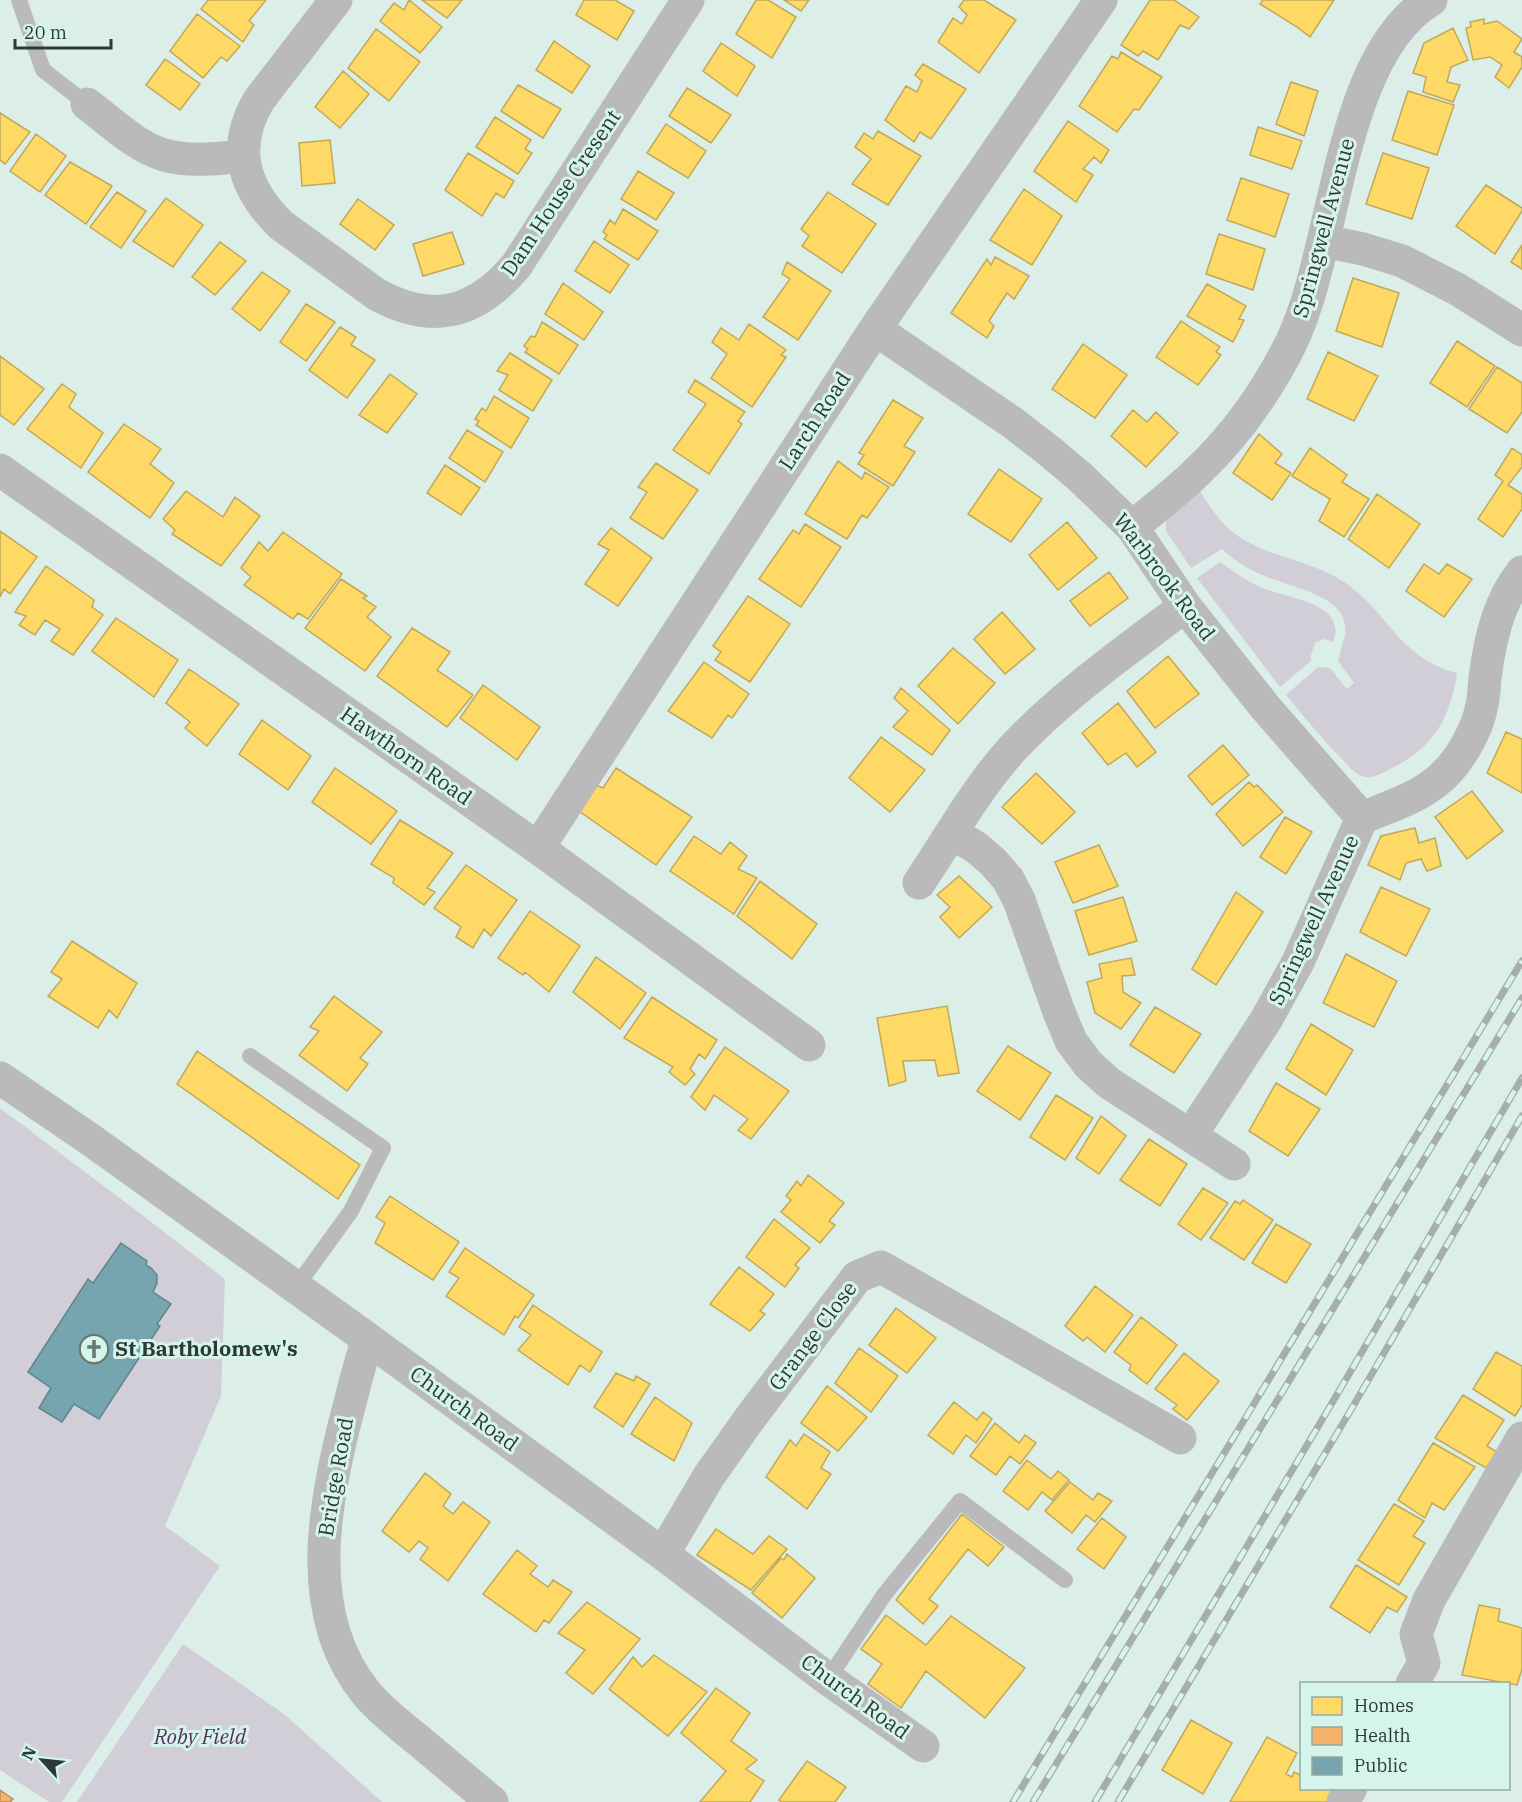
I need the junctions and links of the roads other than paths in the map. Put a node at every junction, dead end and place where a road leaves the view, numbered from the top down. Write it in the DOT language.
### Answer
graph roads {
  1 [pos="19,0"];
  2 [pos="336,0"];
  3 [pos="688,0"];
  4 [pos="1101,0"];
  5 [pos="1431,0"];
  6 [pos="87,104"];
  7 [pos="243,156"];
  8 [pos="1324,240"];
  9 [pos="875,329"];
  10 [pos="1522,330"];
  11 [pos="0,470"];
  12 [pos="1132,527"];
  13 [pos="1522,572"];
  14 [pos="1185,606"];
  15 [pos="1362,818"];
  16 [pos="952,833"];
  17 [pos="538,849"];
  18 [pos="920,883"];
  19 [pos="809,1045"];
  20 [pos="250,1056"];
  21 [pos="0,1078"];
  22 [pos="1191,1135"];
  23 [pos="1234,1164"];
  24 [pos="296,1287"];
  25 [pos="368,1339"];
  26 [pos="1180,1438"];
  27 [pos="1522,1438"];
  28 [pos="663,1554"];
  29 [pos="1065,1580"];
  30 [pos="828,1679"];
  31 [pos="1413,1682"];
  32 [pos="923,1746"];
  33 [pos="492,1802"];
  1 -- 6 [label="lane"];
  2 -- 7 [label="street, Dam House Cresent"];
  3 -- 7 [label="street, Dam House Cresent"];
  4 -- 9 [label="street, Larch Road"];
  5 -- 8 [label="street, Springwell Avenue"];
  6 -- 7 [label="street"];
  8 -- 10 [label="street"];
  8 -- 12 [label="street, Springwell Avenue"];
  9 -- 12 [label="street, Warbrook Road"];
  9 -- 17 [label="street, Larch Road"];
  11 -- 17 [label="street, Hawthorn Road"];
  12 -- 14 [label="street, Warbrook Road"];
  13 -- 15 [label="street, Springwell Avenue"];
  14 -- 15 [label="street, Warbrook Road"];
  14 -- 16 [label="street"];
  15 -- 22 [label="street, Springwell Avenue"];
  16 -- 18 [label="street"];
  16 -- 22 [label="street"];
  17 -- 19 [label="street, Hawthorn Road"];
  20 -- 24 [label="lane"];
  21 -- 24 [label="street, Church Road"];
  22 -- 23 [label="street"];
  24 -- 25 [label="street, Church Road"];
  25 -- 28 [label="street, Church Road"];
  25 -- 33 [label="street, Bridge Road"];
  26 -- 28 [label="street, Grange Close"];
  27 -- 31 [label="street"];
  28 -- 30 [label="street, Church Road"];
  29 -- 30 [label="lane"];
  30 -- 32 [label="street, Church Road"];
}
